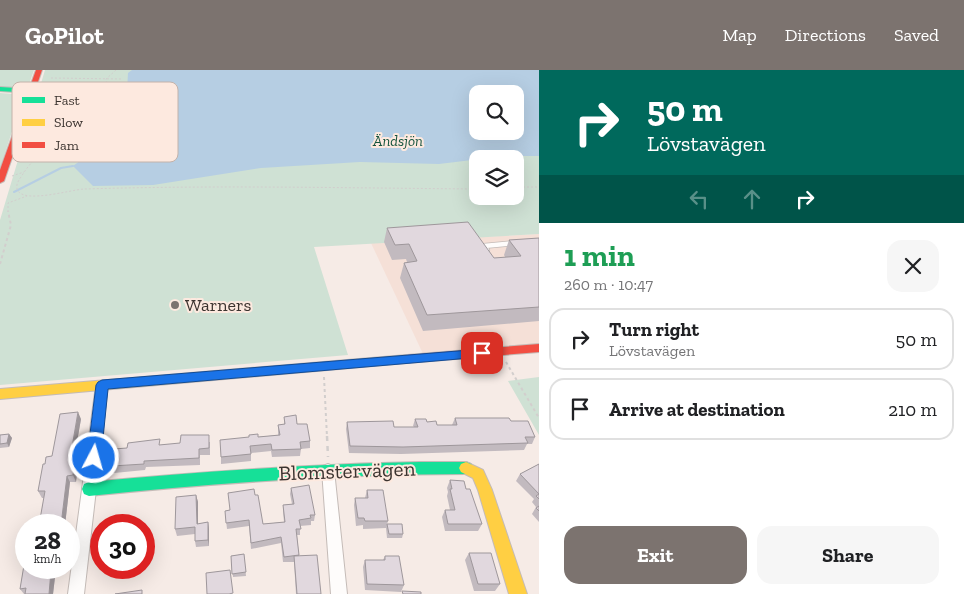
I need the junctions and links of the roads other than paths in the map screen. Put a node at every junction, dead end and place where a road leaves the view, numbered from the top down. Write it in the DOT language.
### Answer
graph roads {
  1 [pos="39,70"];
  2 [pos="35,82"];
  3 [pos="12,148"];
  4 [pos="0,182"];
  5 [pos="521,243"];
  6 [pos="489,253"];
  7 [pos="539,348"];
  8 [pos="102,385"];
  9 [pos="0,394"];
  10 [pos="328,470"];
  11 [pos="89,490"];
  12 [pos="76,594"];
  13 [pos="339,594"];
  14 [pos="518,594"];
  1 -- 2 [label="street"];
  3 -- 4 [label="street"];
  5 -- 6 [label="lane"];
  7 -- 8 [label="street"];
  8 -- 9 [label="street"];
  8 -- 11 [label="street"];
  10 -- 11 [label="street, Blomstervägen"];
  10 -- 13 [label="street"];
  10 -- 14 [label="street, Blomstervägen"];
  11 -- 12 [label="street"];
}
